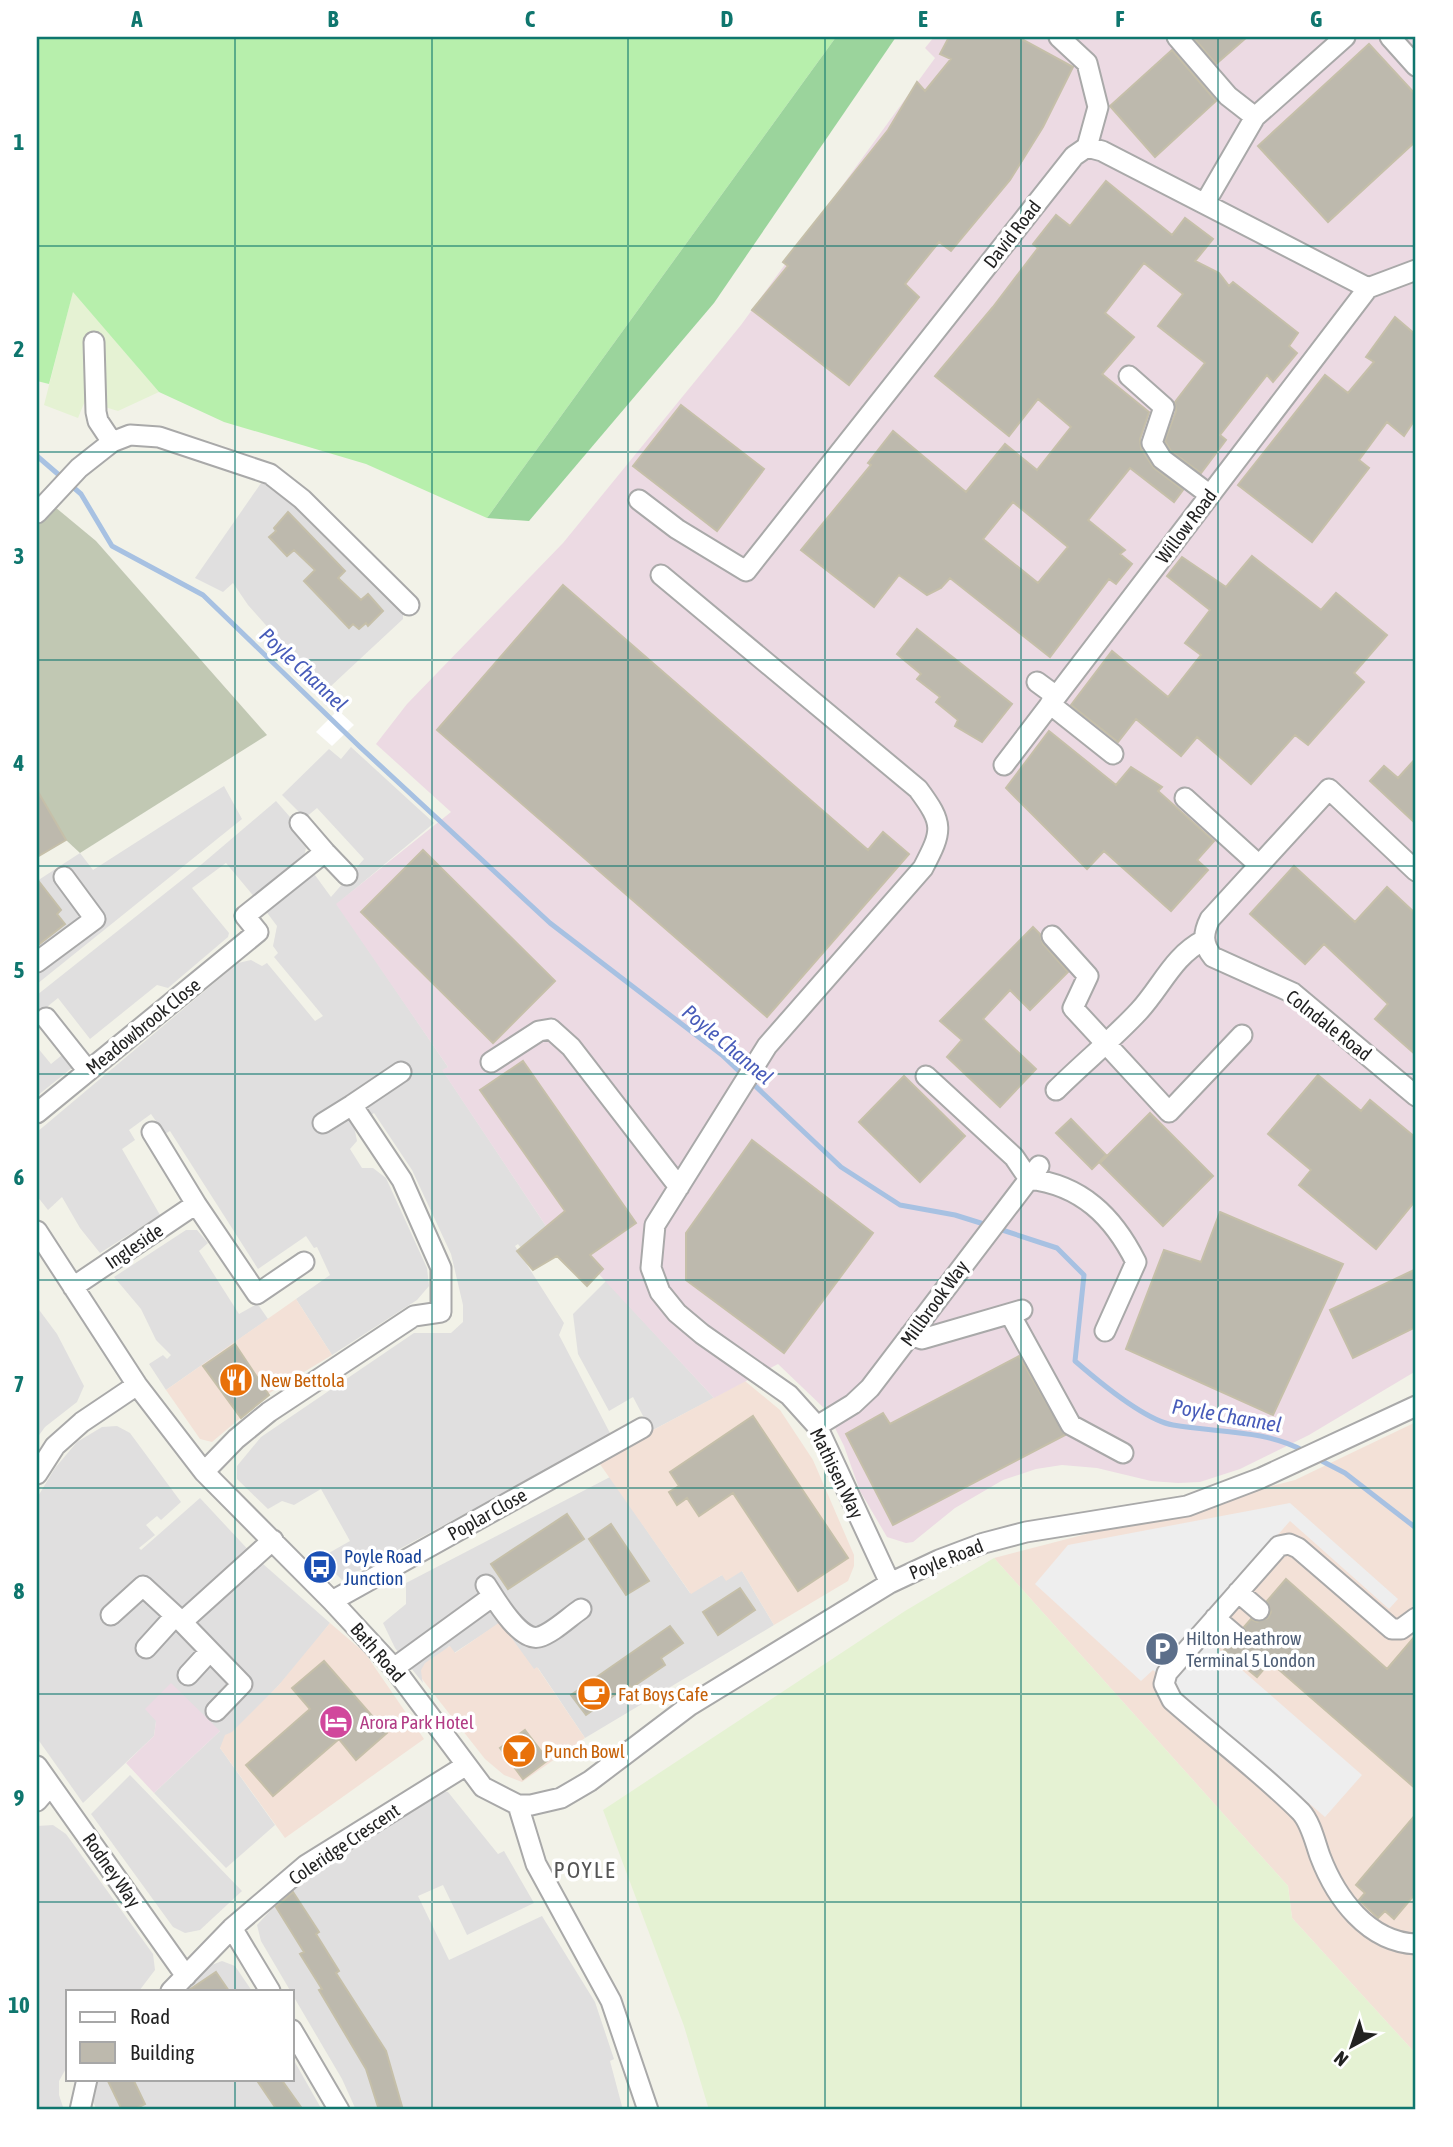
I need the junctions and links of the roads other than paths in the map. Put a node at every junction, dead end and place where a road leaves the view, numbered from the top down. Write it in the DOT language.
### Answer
graph roads {
  1 [pos="1059,37"];
  2 [pos="1177,37"];
  3 [pos="1345,37"];
  4 [pos="1390,37"];
  5 [pos="1416,66"];
  6 [pos="1255,117"];
  7 [pos="1087,148"];
  8 [pos="1205,203"];
  9 [pos="1416,270"];
  10 [pos="1368,288"];
  11 [pos="94,342"];
  12 [pos="1129,376"];
  13 [pos="112,442"];
  14 [pos="1210,495"];
  15 [pos="639,500"];
  16 [pos="40,510"];
  17 [pos="661,575"];
  18 [pos="409,606"];
  19 [pos="1037,682"];
  20 [pos="1053,700"];
  21 [pos="1114,754"];
  22 [pos="1004,765"];
  23 [pos="1185,798"];
  24 [pos="300,823"];
  25 [pos="325,852"];
  26 [pos="1259,865"];
  27 [pos="1416,871"];
  28 [pos="347,875"];
  29 [pos="64,877"];
  30 [pos="1052,936"];
  31 [pos="1204,940"];
  32 [pos="37,962"];
  33 [pos="46,1018"];
  34 [pos="1242,1035"];
  35 [pos="1098,1048"];
  36 [pos="491,1062"];
  37 [pos="89,1071"];
  38 [pos="401,1072"];
  39 [pos="926,1076"];
  40 [pos="1056,1090"];
  41 [pos="1416,1096"];
  42 [pos="352,1105"];
  43 [pos="37,1113"];
  44 [pos="323,1124"];
  45 [pos="152,1132"];
  46 [pos="1034,1172"];
  47 [pos="679,1187"];
  48 [pos="196,1204"];
  49 [pos="37,1231"];
  50 [pos="44,1255"];
  51 [pos="304,1262"];
  52 [pos="73,1287"];
  53 [pos="1105,1331"];
  54 [pos="910,1335"];
  55 [pos="137,1385"];
  56 [pos="1416,1406"];
  57 [pos="817,1426"];
  58 [pos="642,1428"];
  59 [pos="1123,1453"];
  60 [pos="204,1472"];
  61 [pos="37,1474"];
  62 [pos="273,1540"];
  63 [pos="890,1583"];
  64 [pos="1238,1592"];
  65 [pos="332,1601"];
  66 [pos="581,1609"];
  67 [pos="1259,1610"];
  68 [pos="111,1615"];
  69 [pos="1215,1618"];
  70 [pos="1416,1618"];
  71 [pos="179,1619"];
  72 [pos="1236,1636"];
  73 [pos="146,1648"];
  74 [pos="211,1651"];
  75 [pos="394,1668"];
  76 [pos="188,1675"];
  77 [pos="216,1711"];
  78 [pos="37,1766"];
  79 [pos="465,1766"];
  80 [pos="43,1793"];
  81 [pos="518,1805"];
  82 [pos="232,1928"];
  83 [pos="1416,1944"];
  84 [pos="186,1976"];
  85 [pos="172,1990"];
  86 [pos="269,1990"];
  87 [pos="294,2033"];
  88 [pos="87,2080"];
  89 [pos="80,2110"];
  90 [pos="339,2110"];
  91 [pos="648,2110"];
  1 -- 7 [label="street"];
  2 -- 6 [label="street"];
  3 -- 6 [label="street"];
  4 -- 5 [label="street"];
  6 -- 8 [label="street"];
  7 -- 8 [label="street"];
  7 -- 15 [label="street, David Road"];
  8 -- 10 [label="street"];
  9 -- 10 [label="street"];
  10 -- 14 [label="street, Willow Road"];
  11 -- 13 [label="street"];
  12 -- 14 [label="street"];
  13 -- 16 [label="street"];
  13 -- 18 [label="street"];
  14 -- 20 [label="street, Willow Road"];
  17 -- 47 [label="street, Mathisen Way"];
  19 -- 20 [label="street"];
  20 -- 21 [label="street"];
  20 -- 22 [label="street, Willow Road"];
  23 -- 26 [label="street"];
  24 -- 25 [label="street"];
  25 -- 28 [label="street"];
  25 -- 37 [label="street, Meadowbrook Close"];
  26 -- 27 [label="street"];
  26 -- 31 [label="street"];
  29 -- 32 [label="street"];
  30 -- 35 [label="street"];
  31 -- 35 [label="street"];
  31 -- 41 [label="street, Colndale Road"];
  33 -- 37 [label="street"];
  34 -- 35 [label="street"];
  35 -- 40 [label="street"];
  36 -- 47 [label="street"];
  37 -- 43 [label="street, Meadowbrook Close"];
  38 -- 42 [label="street"];
  39 -- 46 [label="street"];
  42 -- 44 [label="street"];
  42 -- 60 [label="street"];
  45 -- 48 [label="street"];
  46 -- 53 [label="street"];
  46 -- 54 [label="street, Millbrook Way"];
  47 -- 57 [label="street, Mathisen Way"];
  48 -- 51 [label="street"];
  48 -- 52 [label="street, Ingleside"];
  49 -- 50 [label="street, Bath Road"];
  50 -- 52 [label="street, Bath Road"];
  52 -- 55 [label="street, Bath Road"];
  54 -- 57 [label="street, Millbrook Way"];
  54 -- 59 [label="street"];
  55 -- 60 [label="street, Bath Road"];
  55 -- 61 [label="street"];
  56 -- 63 [label="street, Poyle Road"];
  57 -- 63 [label="street, Mathisen Way"];
  58 -- 65 [label="street, Poplar Close"];
  60 -- 62 [label="street, Bath Road"];
  62 -- 65 [label="street, Bath Road"];
  62 -- 71 [label="street"];
  63 -- 81 [label="street, Poyle Road"];
  64 -- 67 [label="street"];
  64 -- 69 [label="street"];
  64 -- 70 [label="street"];
  65 -- 75 [label="street, Bath Road"];
  66 -- 75 [label="street"];
  68 -- 71 [label="street"];
  69 -- 72 [label="street"];
  69 -- 83 [label="street"];
  71 -- 73 [label="street"];
  71 -- 74 [label="street"];
  74 -- 76 [label="street"];
  74 -- 77 [label="street"];
  75 -- 79 [label="street, Bath Road"];
  78 -- 80 [label="street, Rodney Way"];
  79 -- 81 [label="street, Bath Road"];
  79 -- 82 [label="street, Coleridge Crescent"];
  80 -- 84 [label="street, Rodney Way"];
  81 -- 91 [label="street"];
  82 -- 84 [label="street, Coleridge Crescent"];
  82 -- 86 [label="street"];
  84 -- 85 [label="street, Coleridge Crescent"];
  87 -- 90 [label="street"];
  88 -- 89 [label="street"];
}
